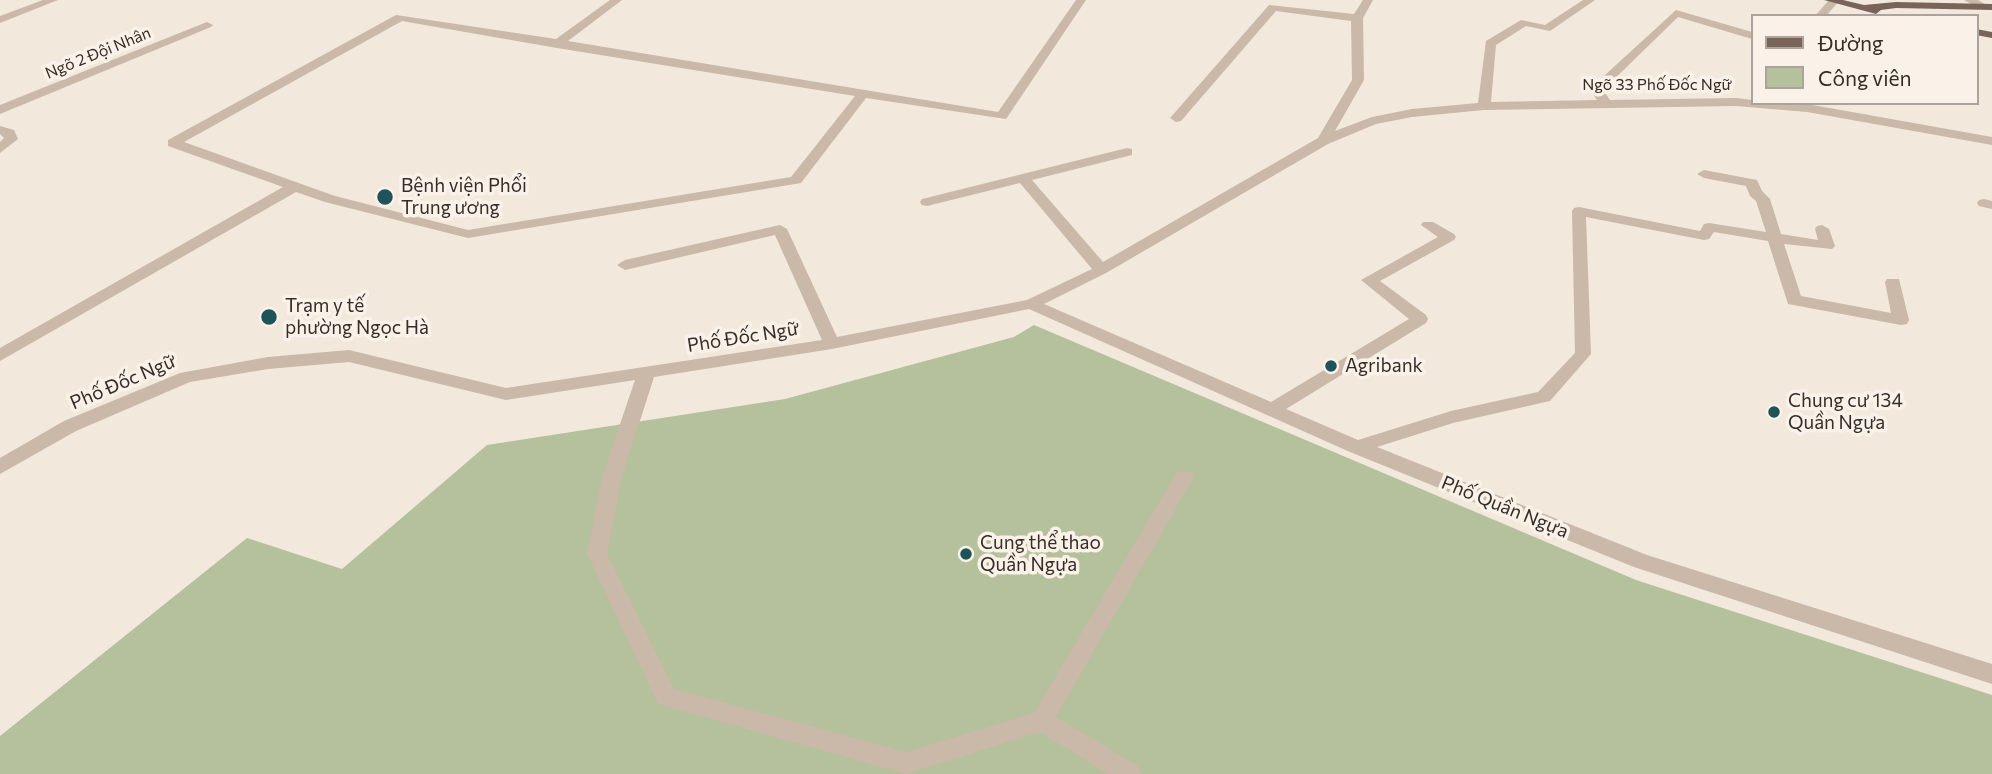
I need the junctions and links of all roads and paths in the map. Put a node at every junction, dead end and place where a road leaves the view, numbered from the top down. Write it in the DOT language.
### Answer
graph roads {
  1 [pos="6,0"];
  2 [pos="53,0"];
  3 [pos="617,0"];
  4 [pos="1081,0"];
  5 [pos="1368,0"];
  6 [pos="1590,0"];
  7 [pos="1969,0"];
  8 [pos="1831,1"];
  9 [pos="1988,7"];
  10 [pos="1865,8"];
  11 [pos="29,9"];
  12 [pos="1891,14"];
  13 [pos="1357,18"];
  14 [pos="0,20"];
  15 [pos="207,25"];
  16 [pos="1750,35"];
  17 [pos="557,44"];
  18 [pos="862,95"];
  19 [pos="1605,102"];
  20 [pos="1750,103"];
  21 [pos="1772,105"];
  22 [pos="1484,106"];
  23 [pos="0,110"];
  24 [pos="1176,118"];
  25 [pos="0,130"];
  26 [pos="1323,141"];
  27 [pos="1992,141"];
  28 [pos="0,149"];
  29 [pos="1127,152"];
  30 [pos="1704,174"];
  31 [pos="1023,178"];
  32 [pos="295,186"];
  33 [pos="927,202"];
  34 [pos="1428,225"];
  35 [pos="1822,229"];
  36 [pos="1774,238"];
  37 [pos="625,265"];
  38 [pos="1101,270"];
  39 [pos="1893,282"];
  40 [pos="1031,304"];
  41 [pos="832,344"];
  42 [pos="0,355"];
  43 [pos="646,374"];
  44 [pos="1271,410"];
  45 [pos="1357,447"];
  46 [pos="0,467"];
  47 [pos="1184,477"];
  48 [pos="1992,674"];
  49 [pos="1042,721"];
  50 [pos="901,768"];
  51 [pos="1129,774"];
  1 -- 11 [label="street"];
  2 -- 11 [label="street"];
  3 -- 17 [label="street"];
  4 -- 18 [label="street"];
  5 -- 13 [label="street"];
  6 -- 22 [label="street"];
  7 -- 9 [label="street"];
  8 -- 10 [label="main road"];
  9 -- 10 [label="main road"];
  10 -- 12 [label="main road"];
  11 -- 14 [label="street"];
  13 -- 24 [label="street"];
  13 -- 26 [label="street, Phố Đốc Ngữ"];
  15 -- 23 [label="street, Ngõ 2 Đội Nhân"];
  16 -- 19 [label="street"];
  17 -- 18 [label="street"];
  17 -- 32 [label="street"];
  18 -- 32 [label="street"];
  19 -- 20 [label="street, Ngõ 33 Phố Đốc Ngữ"];
  19 -- 22 [label="street, Ngõ 33 Phố Đốc Ngữ"];
  21 -- 27 [label="street, Ngõ 33 Phố Đốc Ngữ"];
  22 -- 26 [label="street, Ngõ 33 Phố Đốc Ngữ"];
  25 -- 28 [label="street"];
  26 -- 38 [label="street, Phố Đốc Ngữ"];
  29 -- 31 [label="street"];
  30 -- 36 [label="street"];
  31 -- 33 [label="street"];
  31 -- 38 [label="street"];
  32 -- 42 [label="street"];
  34 -- 44 [label="street"];
  35 -- 36 [label="street"];
  36 -- 39 [label="street"];
  36 -- 45 [label="street"];
  37 -- 41 [label="street"];
  38 -- 40 [label="street, Phố Đốc Ngữ"];
  40 -- 41 [label="street, Phố Đốc Ngữ"];
  40 -- 44 [label="street, Phố Quần Ngựa"];
  41 -- 43 [label="street, Phố Đốc Ngữ"];
  43 -- 46 [label="street, Phố Đốc Ngữ"];
  43 -- 50 [label="street"];
  44 -- 45 [label="street, Phố Quần Ngựa"];
  45 -- 48 [label="street, Phố Quần Ngựa"];
  47 -- 49 [label="street"];
  49 -- 50 [label="street"];
  49 -- 51 [label="street"];
}
